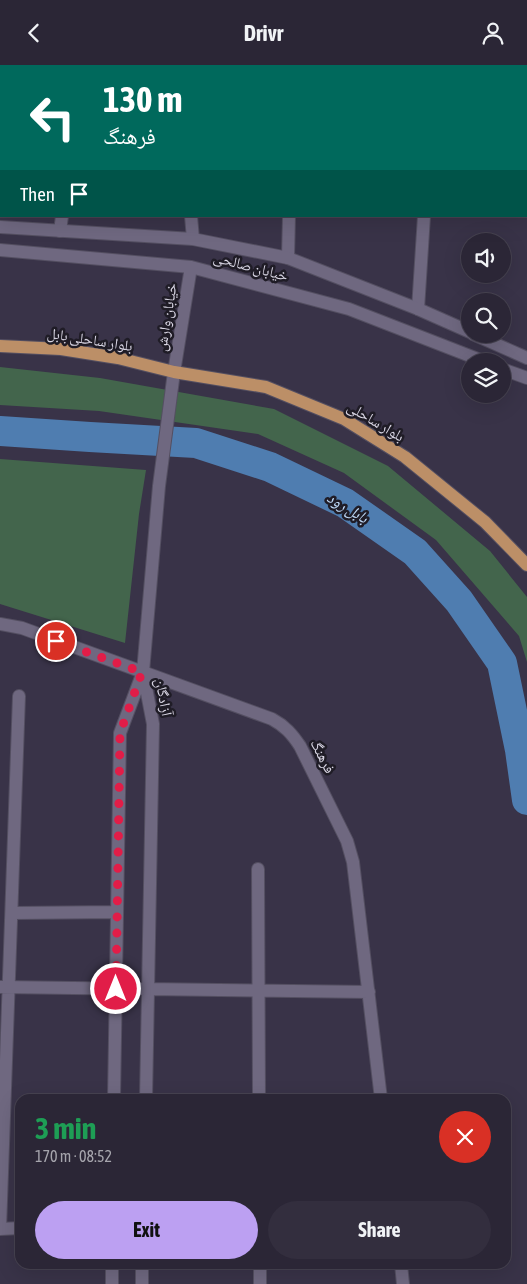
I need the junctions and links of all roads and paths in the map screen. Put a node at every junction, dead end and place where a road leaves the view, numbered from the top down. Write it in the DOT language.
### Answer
graph roads {
  1 [pos="62,217"];
  2 [pos="191,217"];
  3 [pos="289,217"];
  4 [pos="424,217"];
  5 [pos="0,227"];
  6 [pos="60,231"];
  7 [pos="192,239"];
  8 [pos="0,250"];
  9 [pos="288,258"];
  10 [pos="190,267"];
  11 [pos="418,309"];
  12 [pos="461,328"];
  13 [pos="494,343"];
  14 [pos="0,345"];
  15 [pos="462,353"];
  16 [pos="527,358"];
  17 [pos="174,372"];
  18 [pos="511,372"];
  19 [pos="527,378"];
  20 [pos="527,565"];
  21 [pos="0,624"];
  22 [pos="142,672"];
  23 [pos="19,696"];
  24 [pos="258,869"];
  25 [pos="117,912"];
  26 [pos="12,913"];
  27 [pos="4,987"];
  28 [pos="116,989"];
  29 [pos="148,989"];
  30 [pos="259,991"];
  31 [pos="369,992"];
  32 [pos="114,1094"];
  33 [pos="146,1094"];
  34 [pos="259,1094"];
  35 [pos="380,1094"];
  36 [pos="15,1228"];
  37 [pos="0,1229"];
  38 [pos="112,1269"];
  39 [pos="142,1269"];
  40 [pos="260,1269"];
  41 [pos="402,1269"];
  42 [pos="112,1284"];
  43 [pos="142,1284"];
  44 [pos="260,1284"];
  45 [pos="403,1284"];
  1 -- 6 [label="street"];
  2 -- 7 [label="street"];
  3 -- 9 [label="street"];
  4 -- 11 [label="street"];
  5 -- 6 [label="street, خيابان صالحی"];
  6 -- 7 [label="street, خيابان صالحی"];
  7 -- 9 [label="street, خيابان صالحی"];
  8 -- 10 [label="street, خيابان صالحی"];
  9 -- 11 [label="street, خيابان صالحی"];
  10 -- 15 [label="street, خيابان صالحی"];
  10 -- 17 [label="street, خیابان وارش"];
  11 -- 12 [label="street, خيابان صالحی"];
  13 -- 16 [label="street, خيابان صالحی"];
  14 -- 17 [label="main road, بلوار ساحلی بابل"];
  17 -- 20 [label="main road, بلوار ساحلی"];
  17 -- 22 [label="street, خیابان وارش"];
  18 -- 19 [label="street"];
  21 -- 22 [label="street, فرهنگ"];
  22 -- 25 [label="street, آزادگان"];
  22 -- 29 [label="street, آزادگان"];
  22 -- 31 [label="street, فرهنگ"];
  23 -- 26 [label="street"];
  24 -- 30 [label="street"];
  25 -- 26 [label="street"];
  25 -- 28 [label="street, آزادگان"];
  26 -- 27 [label="street"];
  27 -- 28 [label="street"];
  27 -- 37 [label="street"];
  28 -- 29 [label="street"];
  28 -- 32 [label="street, آزادگان"];
  29 -- 30 [label="street"];
  29 -- 33 [label="street, آزادگان"];
  30 -- 31 [label="street"];
  30 -- 34 [label="street"];
  31 -- 35 [label="street, فرهنگ"];
  36 -- 37 [label="street"];
  38 -- 42 [label="street"];
  39 -- 43 [label="street"];
  40 -- 44 [label="street"];
  41 -- 45 [label="street"];
}
